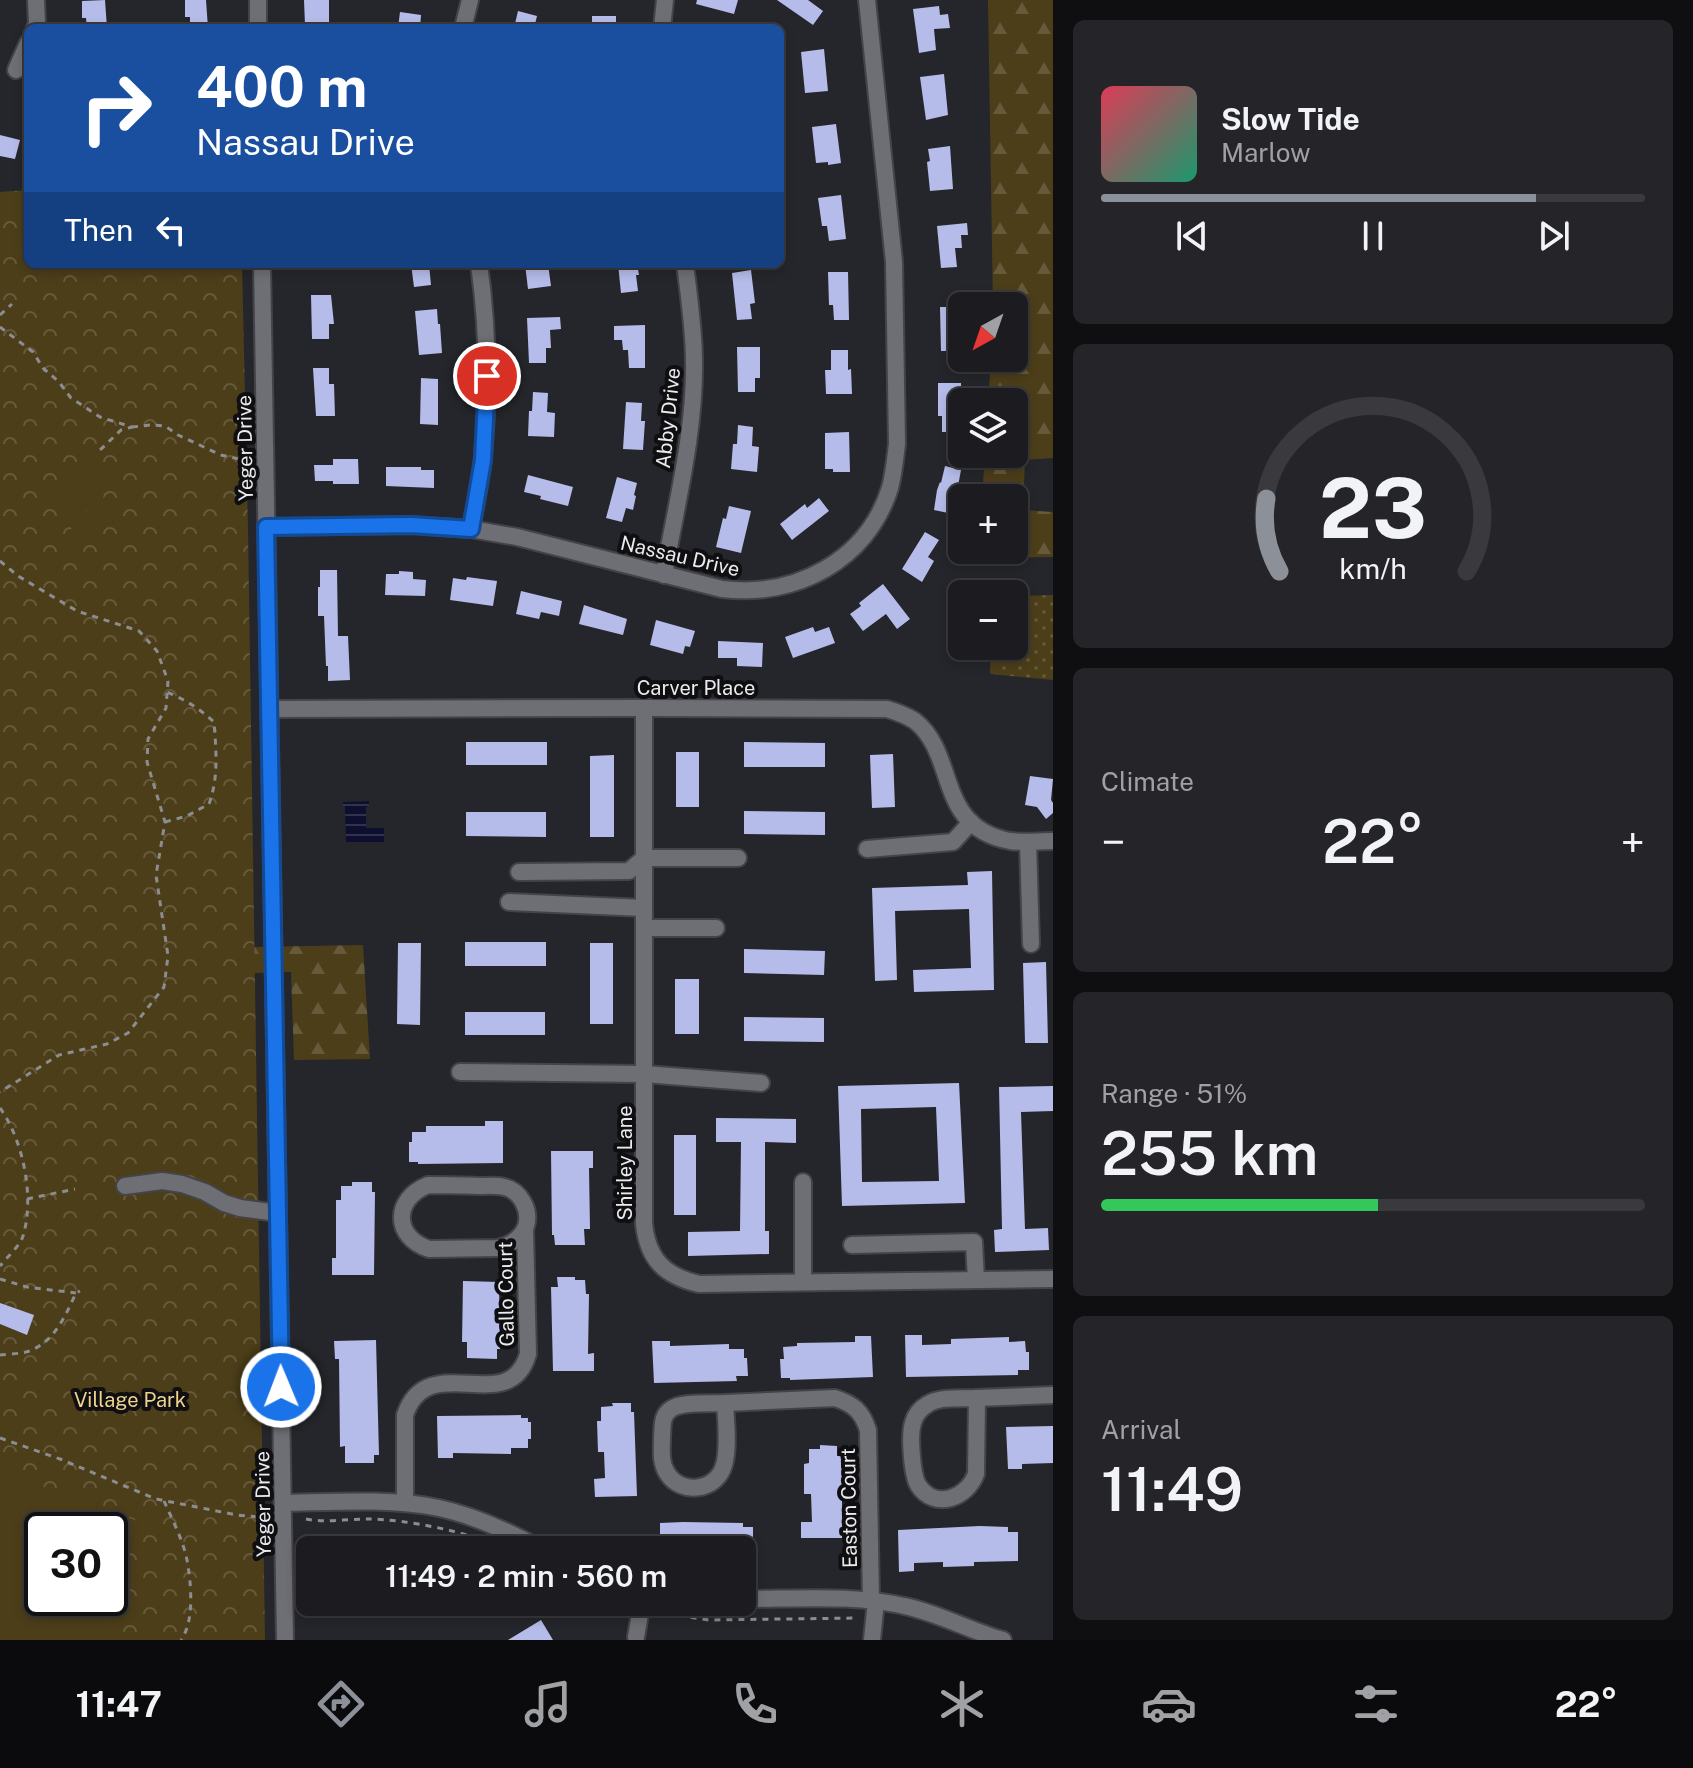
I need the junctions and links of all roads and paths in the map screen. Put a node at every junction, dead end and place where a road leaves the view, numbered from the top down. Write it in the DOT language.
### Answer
graph roads {
  1 [pos="36,0"];
  2 [pos="258,0"];
  3 [pos="470,0"];
  4 [pos="665,0"];
  5 [pos="867,0"];
  6 [pos="37,24"];
  7 [pos="258,24"];
  8 [pos="464,24"];
  9 [pos="662,24"];
  10 [pos="24,52"];
  11 [pos="16,70"];
  12 [pos="262,268"];
  13 [pos="479,268"];
  14 [pos="686,268"];
  15 [pos="12,304"];
  16 [pos="0,315"];
  17 [pos="0,327"];
  18 [pos="132,427"];
  19 [pos="99,451"];
  20 [pos="266,460"];
  21 [pos="266,527"];
  22 [pos="471,529"];
  23 [pos="0,561"];
  24 [pos="664,575"];
  25 [pos="167,692"];
  26 [pos="644,708"];
  27 [pos="269,709"];
  28 [pos="165,822"];
  29 [pos="971,822"];
  30 [pos="1053,841"];
  31 [pos="1028,842"];
  32 [pos="867,849"];
  33 [pos="644,858"];
  34 [pos="738,858"];
  35 [pos="519,872"];
  36 [pos="509,902"];
  37 [pos="644,908"];
  38 [pos="644,928"];
  39 [pos="716,928"];
  40 [pos="1031,944"];
  41 [pos="460,1072"];
  42 [pos="644,1074"];
  43 [pos="761,1083"];
  44 [pos="0,1092"];
  45 [pos="0,1108"];
  46 [pos="803,1182"];
  47 [pos="125,1186"];
  48 [pos="75,1189"];
  49 [pos="27,1199"];
  50 [pos="278,1213"];
  51 [pos="525,1230"];
  52 [pos="852,1245"];
  53 [pos="0,1266"];
  54 [pos="0,1279"];
  55 [pos="1053,1279"];
  56 [pos="976,1280"];
  57 [pos="803,1282"];
  58 [pos="0,1355"];
  59 [pos="1053,1395"];
  60 [pos="977,1398"];
  61 [pos="725,1403"];
  62 [pos="0,1438"];
  63 [pos="164,1501"];
  64 [pos="283,1503"];
  65 [pos="405,1503"];
  66 [pos="268,1518"];
  67 [pos="304,1518"];
  68 [pos="468,1536"];
  69 [pos="518,1536"];
  70 [pos="756,1599"];
  71 [pos="874,1607"];
  72 [pos="639,1616"];
  73 [pos="674,1616"];
  74 [pos="634,1639"];
  75 [pos="181,1640"];
  76 [pos="285,1640"];
  77 [pos="872,1640"];
  78 [pos="1003,1640"];
  1 -- 6 [label="street"];
  2 -- 7 [label="street"];
  3 -- 8 [label="street"];
  4 -- 9 [label="street"];
  5 -- 24 [label="street, Nassau Drive"];
  10 -- 11 [label="street"];
  12 -- 20 [label="street, Yeger Drive"];
  13 -- 22 [label="street"];
  14 -- 24 [label="street, Abby Drive"];
  15 -- 16 [label="path"];
  17 -- 18 [label="path"];
  18 -- 19 [label="path"];
  18 -- 20 [label="path"];
  20 -- 21 [label="street, Yeger Drive"];
  21 -- 22 [label="street, Nassau Drive"];
  21 -- 27 [label="street, Yeger Drive"];
  22 -- 24 [label="street, Nassau Drive"];
  23 -- 25 [label="path"];
  25 -- 28 [label="path"];
  25 -- 28 [label="path"];
  26 -- 27 [label="street, Carver Place"];
  26 -- 29 [label="street, Carver Place"];
  26 -- 33 [label="street, Shirley Lane"];
  27 -- 50 [label="street, Yeger Drive"];
  28 -- 44 [label="path"];
  29 -- 31 [label="street"];
  29 -- 32 [label="street"];
  30 -- 31 [label="street"];
  31 -- 40 [label="street"];
  33 -- 34 [label="street"];
  33 -- 35 [label="street"];
  33 -- 37 [label="street, Shirley Lane"];
  36 -- 37 [label="street"];
  37 -- 38 [label="street, Shirley Lane"];
  38 -- 39 [label="street"];
  38 -- 42 [label="street, Shirley Lane"];
  41 -- 42 [label="street"];
  42 -- 43 [label="street"];
  42 -- 57 [label="street, Shirley Lane"];
  45 -- 49 [label="path"];
  46 -- 57 [label="street"];
  47 -- 50 [label="street"];
  48 -- 49 [label="path"];
  49 -- 53 [label="path"];
  50 -- 64 [label="street, Yeger Drive"];
  51 -- 51 [label="street, Gallo Court"];
  51 -- 65 [label="street, Gallo Court"];
  52 -- 56 [label="street"];
  54 -- 58 [label="path"];
  55 -- 56 [label="street, Shirley Lane"];
  56 -- 57 [label="street, Shirley Lane"];
  59 -- 60 [label="street"];
  60 -- 60 [label="street"];
  61 -- 61 [label="street, Easton Court"];
  61 -- 71 [label="street, Easton Court"];
  62 -- 63 [label="path"];
  63 -- 66 [label="path"];
  63 -- 75 [label="path"];
  64 -- 65 [label="street"];
  64 -- 76 [label="street, Yeger Drive"];
  65 -- 69 [label="street"];
  67 -- 68 [label="path"];
  70 -- 71 [label="street"];
  71 -- 73 [label="path"];
  71 -- 77 [label="street, Easton Court"];
  71 -- 78 [label="street"];
  72 -- 74 [label="street"];
}
